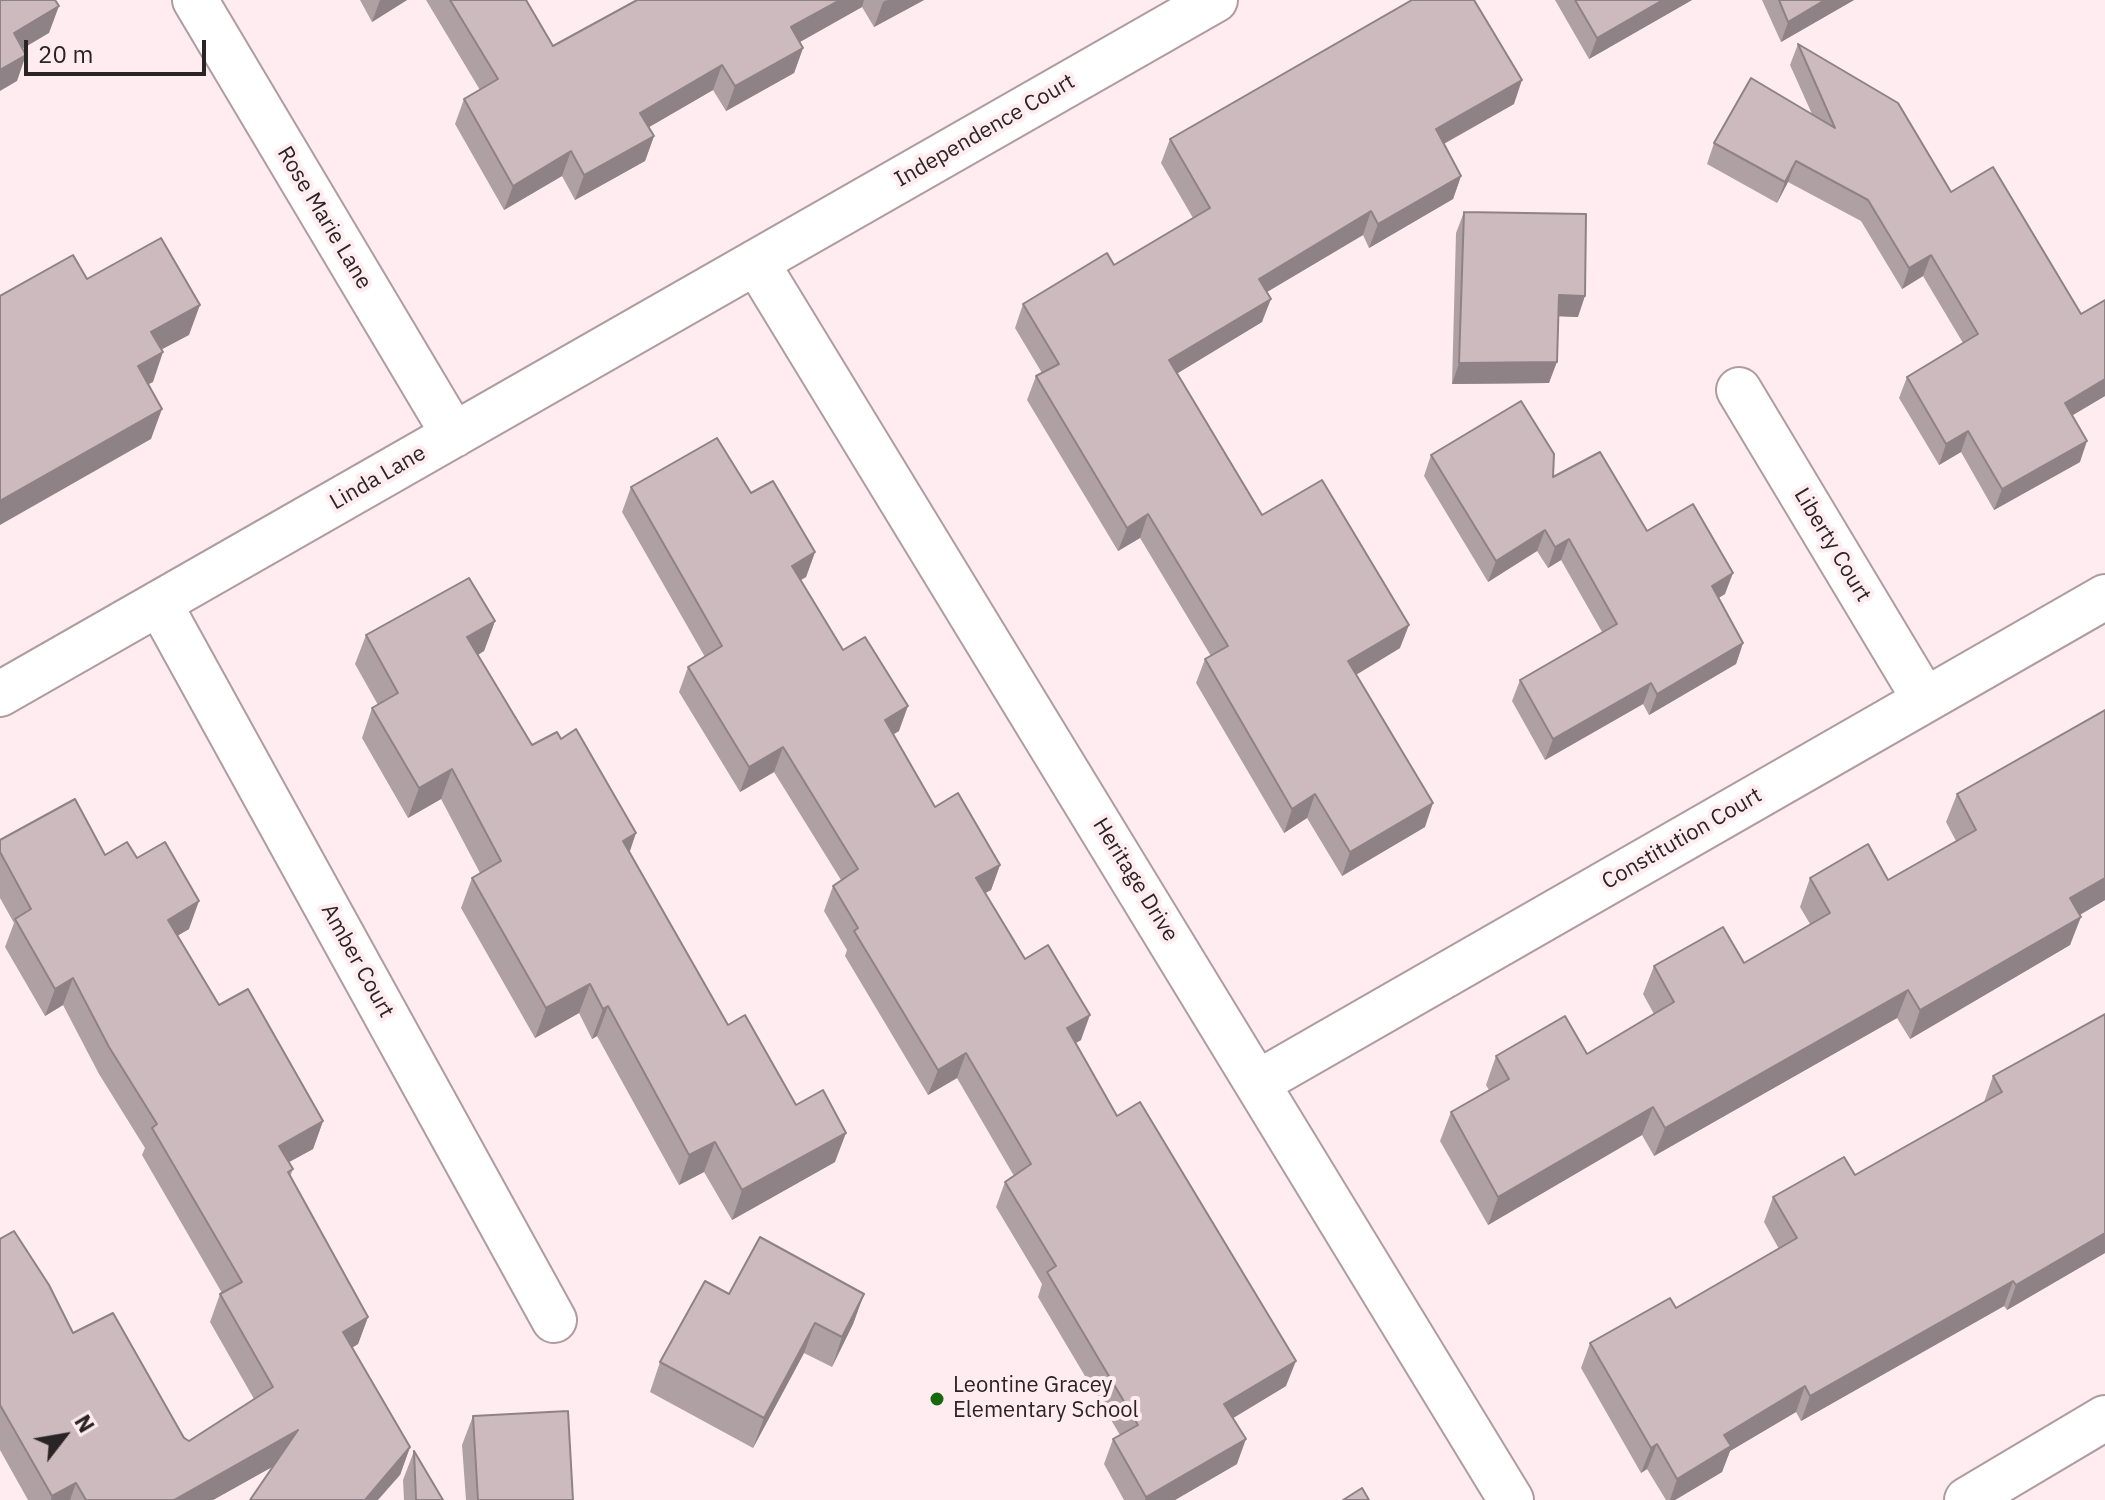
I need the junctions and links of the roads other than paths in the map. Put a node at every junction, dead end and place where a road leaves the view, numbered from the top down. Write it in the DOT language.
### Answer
graph roads {
  1 [pos="195,0"];
  2 [pos="1215,0"];
  3 [pos="756,262"];
  4 [pos="1739,390"];
  5 [pos="454,435"];
  6 [pos="2105,597"];
  7 [pos="159,603"];
  8 [pos="0,694"];
  9 [pos="1925,700"];
  10 [pos="1259,1082"];
  11 [pos="554,1320"];
  12 [pos="2105,1418"];
  13 [pos="1511,1500"];
  14 [pos="1967,1500"];
  1 -- 5 [label="street, Rose Marie Lane"];
  2 -- 3 [label="street, Independence Court"];
  3 -- 5 [label="street, Linda Lane"];
  3 -- 10 [label="street, Heritage Drive"];
  4 -- 9 [label="street, Liberty Court"];
  5 -- 7 [label="street, Linda Lane"];
  6 -- 9 [label="street, Constitution Court"];
  7 -- 8 [label="street, Linda Lane"];
  7 -- 11 [label="street, Amber Court"];
  9 -- 10 [label="street, Constitution Court"];
  10 -- 13 [label="street, Heritage Drive"];
  12 -- 14 [label="street"];
}
